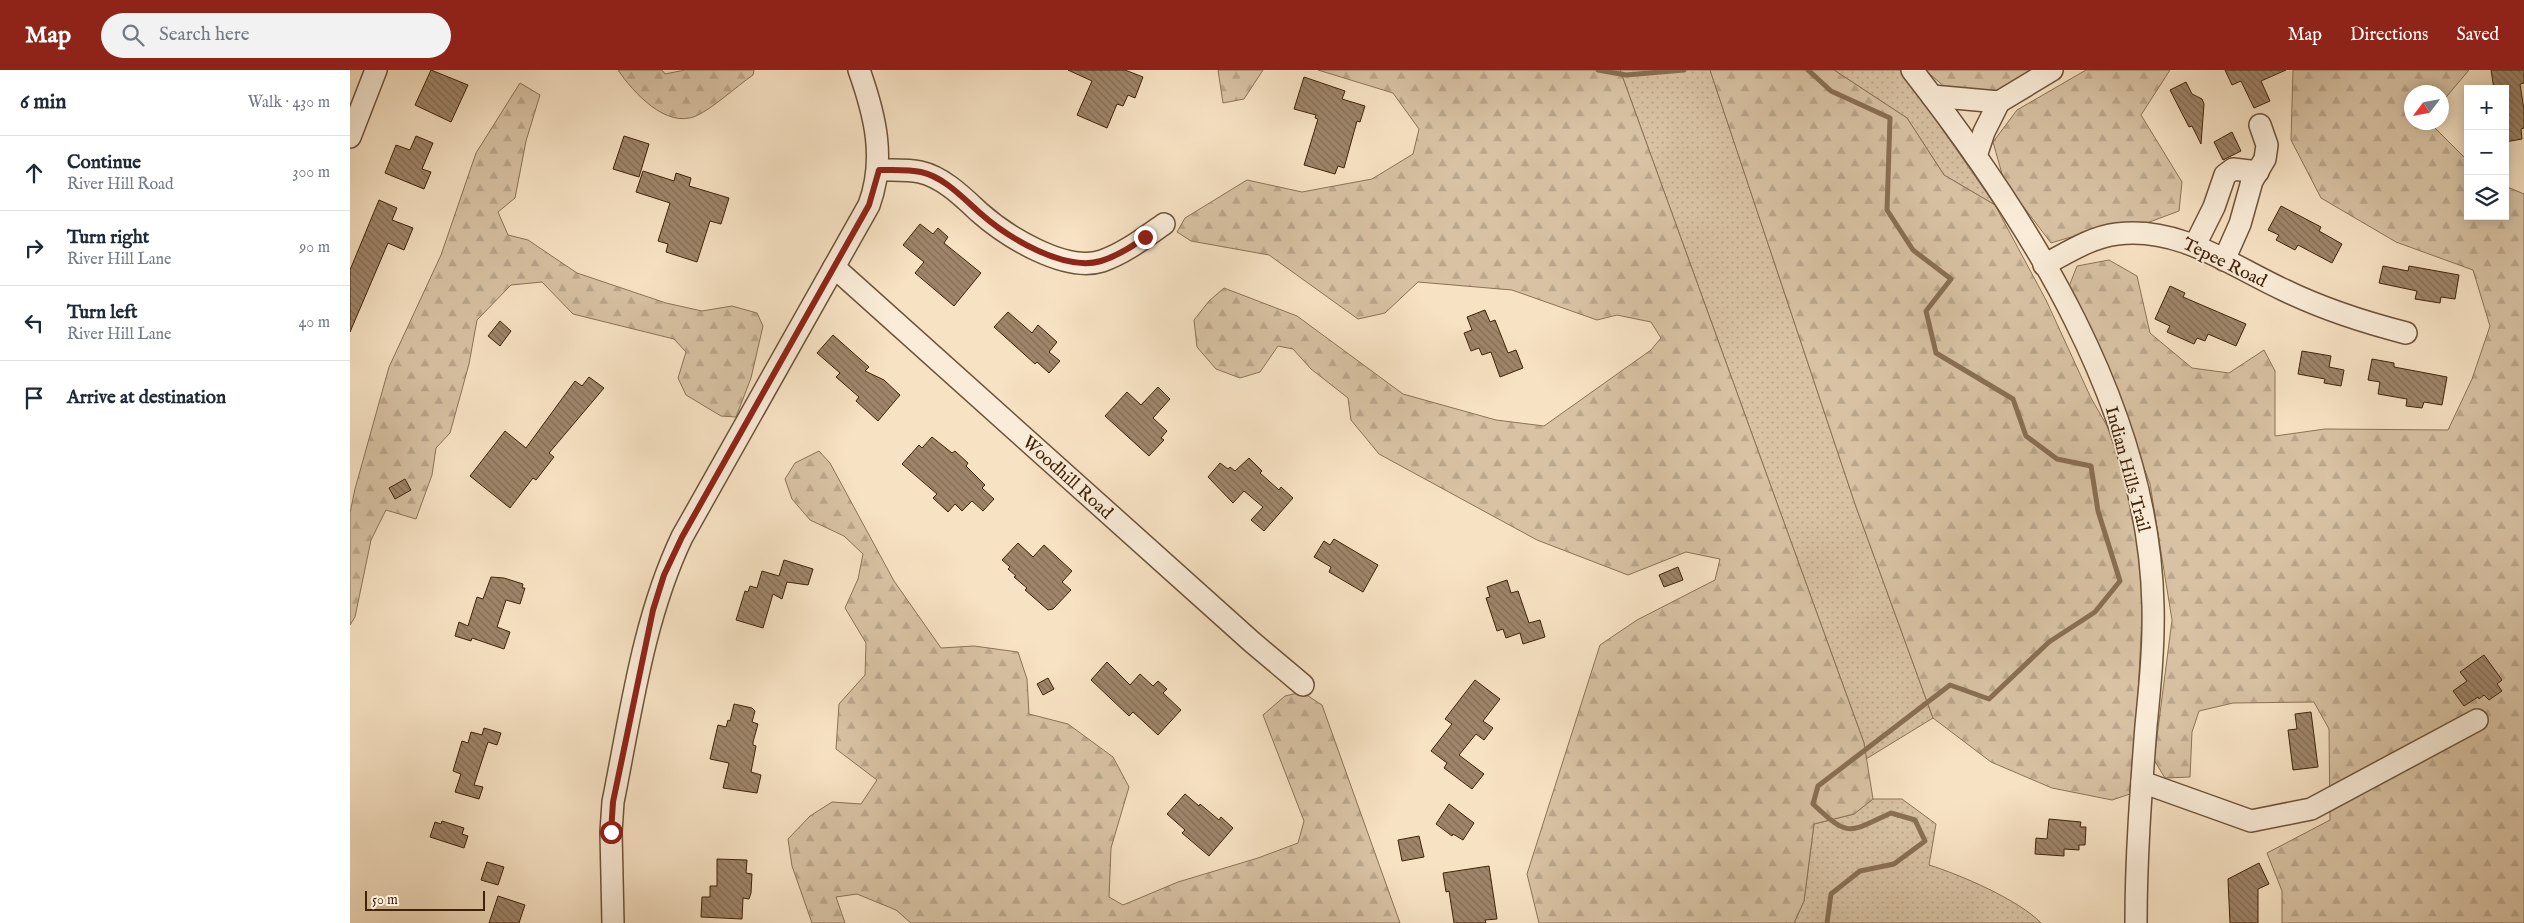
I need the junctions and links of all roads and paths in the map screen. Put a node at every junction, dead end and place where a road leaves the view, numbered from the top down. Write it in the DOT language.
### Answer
graph roads {
  1 [pos="376,70"];
  2 [pos="859,70"];
  3 [pos="1912,70"];
  4 [pos="2052,70"];
  5 [pos="1932,96"];
  6 [pos="1999,102"];
  7 [pos="2260,125"];
  8 [pos="350,137"];
  9 [pos="1976,156"];
  10 [pos="879,170"];
  11 [pos="2258,172"];
  12 [pos="1164,224"];
  13 [pos="2195,245"];
  14 [pos="2224,260"];
  15 [pos="2044,265"];
  16 [pos="834,267"];
  17 [pos="2406,333"];
  18 [pos="1303,685"];
  19 [pos="2477,720"];
  20 [pos="2142,782"];
  21 [pos="612,923"];
  22 [pos="2136,923"];
  1 -- 8 [label="street"];
  2 -- 10 [label="street"];
  3 -- 5 [label="street, Indian Hills Trail"];
  4 -- 6 [label="street"];
  5 -- 6 [label="street"];
  5 -- 9 [label="street, Indian Hills Trail"];
  6 -- 9 [label="street"];
  7 -- 11 [label="street"];
  9 -- 15 [label="street, Indian Hills Trail"];
  10 -- 12 [label="street"];
  10 -- 16 [label="street"];
  11 -- 13 [label="street"];
  11 -- 14 [label="street"];
  13 -- 14 [label="street, Tepee Road"];
  13 -- 15 [label="street, Tepee Road"];
  14 -- 17 [label="street, Tepee Road"];
  15 -- 20 [label="street, Indian Hills Trail"];
  16 -- 18 [label="street, Woodhill Road"];
  16 -- 21 [label="street"];
  19 -- 20 [label="street"];
  20 -- 22 [label="street, Indian Hills Trail"];
}
